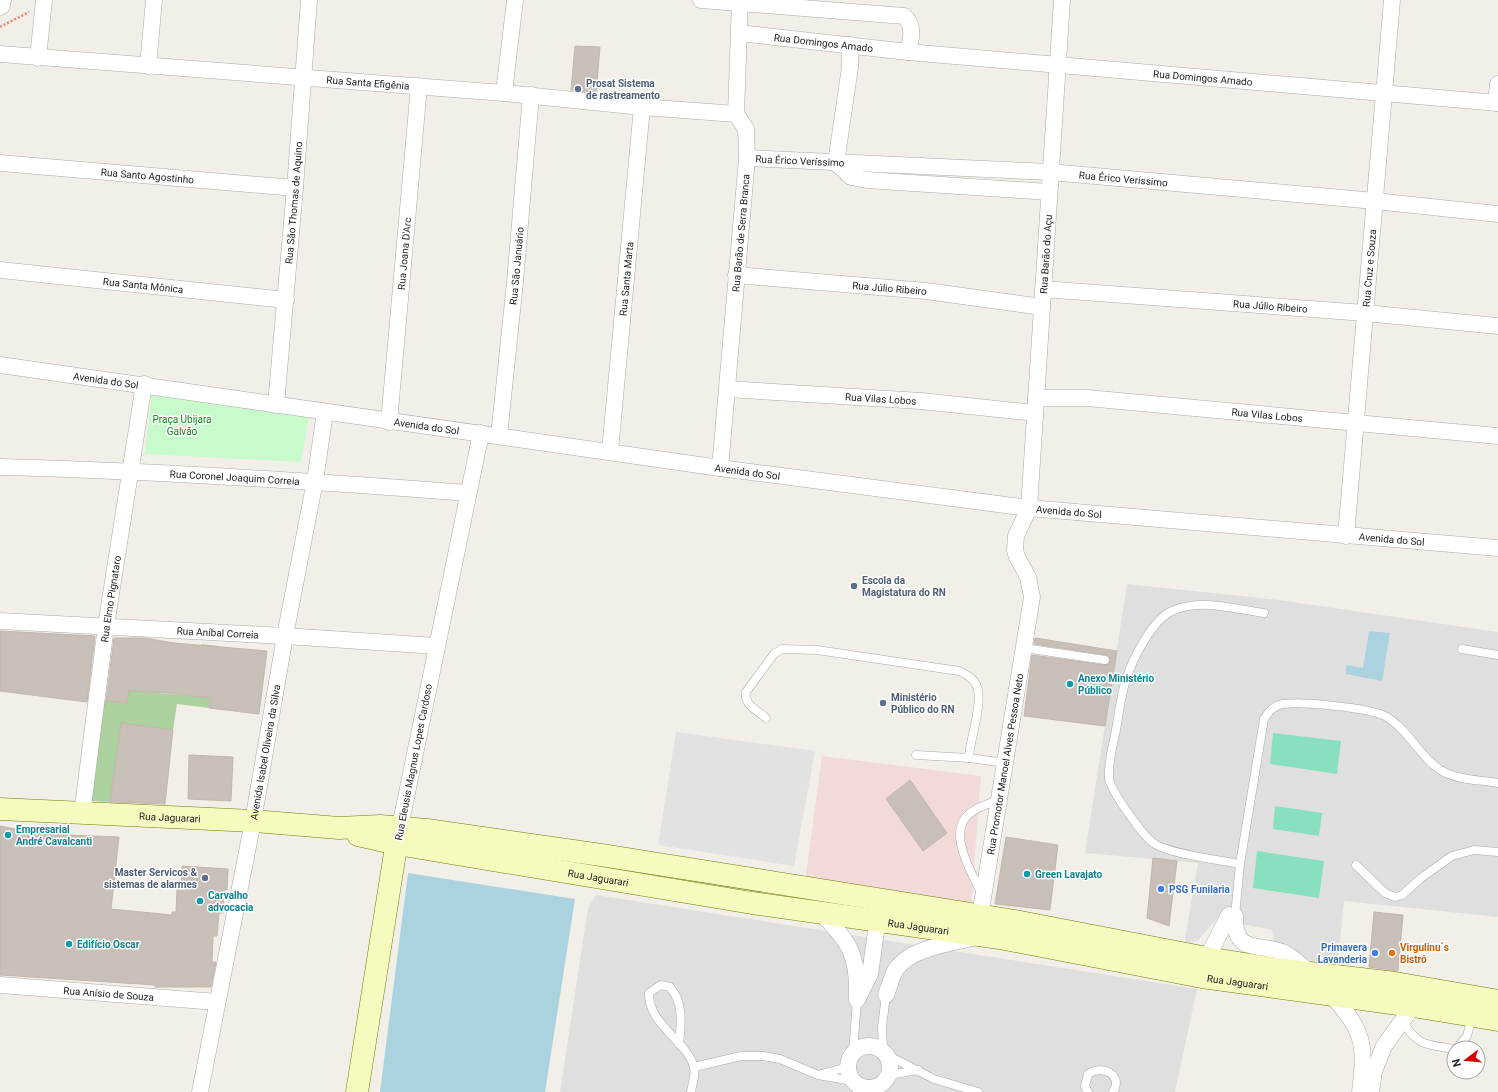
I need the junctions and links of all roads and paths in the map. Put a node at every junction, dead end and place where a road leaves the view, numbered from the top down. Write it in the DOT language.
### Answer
graph roads {
  1 [pos="0,0"];
  2 [pos="154,0"];
  3 [pos="309,0"];
  4 [pos="515,0"];
  5 [pos="701,0"];
  6 [pos="1062,0"];
  7 [pos="1392,0"];
  8 [pos="43,2"];
  9 [pos="740,2"];
  10 [pos="0,5"];
  11 [pos="0,27"];
  12 [pos="739,33"];
  13 [pos="850,45"];
  14 [pos="908,52"];
  15 [pos="0,54"];
  16 [pos="38,58"];
  17 [pos="1057,64"];
  18 [pos="148,66"];
  19 [pos="303,77"];
  20 [pos="1498,84"];
  21 [pos="419,86"];
  22 [pos="504,92"];
  23 [pos="1384,93"];
  24 [pos="531,95"];
  25 [pos="1497,103"];
  26 [pos="642,107"];
  27 [pos="736,114"];
  28 [pos="747,158"];
  29 [pos="0,163"];
  30 [pos="836,163"];
  31 [pos="1050,172"];
  32 [pos="295,188"];
  33 [pos="1049,192"];
  34 [pos="1375,201"];
  35 [pos="1498,214"];
  36 [pos="0,270"];
  37 [pos="736,275"];
  38 [pos="1043,289"];
  39 [pos="286,300"];
  40 [pos="1042,306"];
  41 [pos="1365,313"];
  42 [pos="1498,326"];
  43 [pos="0,365"];
  44 [pos="144,384"];
  45 [pos="727,389"];
  46 [pos="276,405"];
  47 [pos="1036,405"];
  48 [pos="325,412"];
  49 [pos="389,422"];
  50 [pos="1356,422"];
  51 [pos="481,433"];
  52 [pos="499,436"];
  53 [pos="1498,436"];
  54 [pos="610,451"];
  55 [pos="0,466"];
  56 [pos="720,468"];
  57 [pos="130,471"];
  58 [pos="314,481"];
  59 [pos="468,493"];
  60 [pos="1029,508"];
  61 [pos="1346,536"];
  62 [pos="1498,548"];
  63 [pos="1264,613"];
  64 [pos="0,621"];
  65 [pos="106,626"];
  66 [pos="285,636"];
  67 [pos="436,646"];
  68 [pos="1024,648"];
  69 [pos="1462,648"];
  70 [pos="1498,655"];
  71 [pos="1105,660"];
  72 [pos="766,718"];
  73 [pos="916,755"];
  74 [pos="969,758"];
  75 [pos="1006,763"];
  76 [pos="1498,783"];
  77 [pos="1000,799"];
  78 [pos="0,809"];
  79 [pos="82,814"];
  80 [pos="253,821"];
  81 [pos="398,835"];
  82 [pos="1498,852"];
  83 [pos="1240,864"];
  84 [pos="1356,865"];
  85 [pos="879,910"];
  86 [pos="822,914"];
  87 [pos="982,916"];
  88 [pos="1232,916"];
  89 [pos="1207,958"];
  90 [pos="1310,973"];
  91 [pos="0,985"];
  92 [pos="1330,994"];
  93 [pos="886,995"];
  94 [pos="857,1000"];
  95 [pos="1498,1001"];
  96 [pos="217,1002"];
  97 [pos="1407,1013"];
  98 [pos="1473,1016"];
  99 [pos="1498,1020"];
  100 [pos="1464,1040"];
  101 [pos="679,1044"];
  102 [pos="1363,1044"];
  103 [pos="1384,1046"];
  104 [pos="1446,1048"];
  105 [pos="885,1052"];
  106 [pos="694,1067"];
  107 [pos="918,1070"];
  108 [pos="818,1074"];
  109 [pos="853,1075"];
  110 [pos="882,1084"];
  111 [pos="200,1092"];
  112 [pos="357,1092"];
  113 [pos="691,1092"];
  114 [pos="978,1092"];
  115 [pos="1088,1092"];
  116 [pos="1113,1092"];
  117 [pos="1360,1092"];
  118 [pos="1371,1092"];
  1 -- 10 [label="street"];
  2 -- 18 [label="street"];
  3 -- 19 [label="street, Rua São Thomas de Aquino"];
  4 -- 22 [label="street"];
  5 -- 9 [label="street"];
  6 -- 17 [label="street, Rua Barão do Açu"];
  7 -- 23 [label="street, Rua Cruz e Souza"];
  8 -- 11 [label="path"];
  8 -- 16 [label="street"];
  9 -- 12 [label="street"];
  9 -- 14 [label="street"];
  12 -- 13 [label="street, Rua Domingos Amado"];
  12 -- 27 [label="street"];
  13 -- 14 [label="street, Rua Domingos Amado"];
  13 -- 30 [label="street"];
  14 -- 17 [label="street, Rua Domingos Amado"];
  15 -- 16 [label="street, Rua Santa Efigênia"];
  16 -- 18 [label="street, Rua Santa Efigênia"];
  17 -- 23 [label="street, Rua Domingos Amado"];
  17 -- 31 [label="street, Rua Barão do Açu"];
  18 -- 19 [label="street, Rua Santa Efigênia"];
  19 -- 21 [label="street, Rua Santa Efigênia"];
  19 -- 32 [label="street, Rua São Thomas de Aquino"];
  20 -- 25 [label="street"];
  21 -- 22 [label="street, Rua Santa Efigênia"];
  21 -- 49 [label="street, Rua Joana D'Arc"];
  22 -- 24 [label="street, Rua Santa Efigênia"];
  23 -- 25 [label="street, Rua Domingos Amado"];
  23 -- 34 [label="street, Rua Cruz e Souza"];
  24 -- 26 [label="street, Rua Santa Efigênia"];
  24 -- 52 [label="street, Rua São Januário"];
  26 -- 27 [label="street, Rua Santa Efigênia"];
  26 -- 54 [label="street, Rua Santa Marta"];
  27 -- 28 [label="street, Rua Barão de Serra Branca"];
  28 -- 30 [label="street, Rua Érico Veríssimo"];
  28 -- 37 [label="street, Rua Barão de Serra Branca"];
  29 -- 32 [label="street, Rua Santo Agostinho"];
  30 -- 31 [label="street, Rua Érico Veríssimo"];
  30 -- 33 [label="street"];
  31 -- 33 [label="street, Rua Barão do Açu"];
  31 -- 34 [label="street, Rua Érico Veríssimo"];
  32 -- 39 [label="street, Rua São Thomas de Aquino"];
  33 -- 38 [label="street, Rua Barão do Açu"];
  34 -- 35 [label="street, Rua Érico Veríssimo"];
  34 -- 41 [label="street, Rua Cruz e Souza"];
  36 -- 39 [label="street, Rua Santa Mônica"];
  37 -- 40 [label="street, Rua Júlio Ribeiro"];
  37 -- 45 [label="street, Rua Barão de Serra Branca"];
  38 -- 40 [label="street, Rua Barão do Açu"];
  38 -- 41 [label="street, Rua Júlio Ribeiro"];
  39 -- 46 [label="street, Rua São Thomas de Aquino"];
  40 -- 47 [label="street, Rua Barão do Açu"];
  41 -- 42 [label="street, Rua Júlio Ribeiro"];
  41 -- 50 [label="street, Rua Cruz e Souza"];
  43 -- 44 [label="street, Avenida do Sol"];
  44 -- 46 [label="street, Avenida do Sol"];
  44 -- 57 [label="street, Rua Elmo Pignataro"];
  45 -- 47 [label="street, Rua Vilas Lobos"];
  45 -- 56 [label="street, Rua Barão de Serra Branca"];
  46 -- 48 [label="street, Avenida do Sol"];
  47 -- 50 [label="street, Rua Vilas Lobos"];
  47 -- 60 [label="street, Rua Barão do Açu"];
  48 -- 49 [label="street, Avenida do Sol"];
  48 -- 58 [label="street, Avenida Isabel Oliveira da Silva"];
  49 -- 51 [label="street, Avenida do Sol"];
  50 -- 53 [label="street, Rua Vilas Lobos"];
  50 -- 61 [label="street, Rua Cruz e Souza"];
  51 -- 52 [label="street, Avenida do Sol"];
  51 -- 59 [label="street, Rua Eleusis Magnus Lopes Cardoso"];
  52 -- 54 [label="street, Avenida do Sol"];
  54 -- 56 [label="street, Avenida do Sol"];
  55 -- 57 [label="street, Rua Coronel Joaquim Correia"];
  56 -- 60 [label="street, Avenida do Sol"];
  57 -- 58 [label="street, Rua Coronel Joaquim Correia"];
  57 -- 65 [label="street, Rua Elmo Pignataro"];
  58 -- 59 [label="street, Rua Coronel Joaquim Correia"];
  58 -- 66 [label="street, Avenida Isabel Oliveira da Silva"];
  59 -- 67 [label="street, Rua Eleusis Magnus Lopes Cardoso"];
  60 -- 61 [label="street, Avenida do Sol"];
  60 -- 68 [label="street, Rua Promotor Manoel Alves Pessoa Neto"];
  61 -- 62 [label="street, Avenida do Sol"];
  63 -- 83 [label="lane"];
  64 -- 65 [label="street, Rua Aníbal Correia"];
  65 -- 66 [label="street, Rua Aníbal Correia"];
  65 -- 79 [label="street, Rua Elmo Pignataro"];
  66 -- 67 [label="street, Rua Aníbal Correia"];
  66 -- 80 [label="street, Avenida Isabel Oliveira da Silva"];
  67 -- 81 [label="street, Rua Eleusis Magnus Lopes Cardoso"];
  68 -- 71 [label="lane"];
  68 -- 75 [label="street, Rua Promotor Manoel Alves Pessoa Neto"];
  69 -- 70 [label="lane"];
  72 -- 74 [label="lane"];
  73 -- 74 [label="lane"];
  74 -- 75 [label="lane"];
  75 -- 77 [label="street, Rua Promotor Manoel Alves Pessoa Neto"];
  76 -- 83 [label="lane"];
  77 -- 87 [label="street, Rua Promotor Manoel Alves Pessoa Neto"];
  77 -- 87 [label="lane"];
  78 -- 79 [label="main road, Rua Jaguarari"];
  79 -- 80 [label="main road, Rua Jaguarari"];
  80 -- 81 [label="main road, Rua Jaguarari"];
  80 -- 96 [label="street, Avenida Isabel Oliveira da Silva"];
  81 -- 85 [label="main road, Rua Jaguarari"];
  81 -- 86 [label="main road, Rua Jaguarari"];
  81 -- 112 [label="main road, Rua Eleusis Magnus Lopes Cardoso"];
  82 -- 84 [label="lane"];
  83 -- 88 [label="lane"];
  85 -- 86 [label="main road, Rua Jaguarari"];
  85 -- 87 [label="main road, Rua Jaguarari"];
  85 -- 94 [label="street"];
  86 -- 94 [label="street"];
  87 -- 89 [label="main road, Rua Jaguarari"];
  87 -- 92 [label="main road, Rua Jaguarari"];
  87 -- 93 [label="street"];
  88 -- 89 [label="street"];
  88 -- 90 [label="street"];
  89 -- 90 [label="main road, Rua Jaguarari"];
  90 -- 95 [label="main road, Rua Jaguarari"];
  91 -- 96 [label="street, Rua Anísio de Souza"];
  92 -- 97 [label="main road, Rua Jaguarari"];
  92 -- 102 [label="street"];
  93 -- 105 [label="lane"];
  94 -- 109 [label="lane"];
  96 -- 111 [label="street, Avenida Isabel Oliveira da Silva"];
  97 -- 98 [label="main road, Rua Jaguarari"];
  97 -- 103 [label="street"];
  97 -- 104 [label="lane"];
  98 -- 99 [label="main road, Rua Jaguarari"];
  98 -- 100 [label="lane"];
  101 -- 101 [label="lane"];
  101 -- 106 [label="lane"];
  102 -- 103 [label="street"];
  102 -- 117 [label="street"];
  103 -- 118 [label="street"];
  105 -- 107 [label="lane"];
  105 -- 109 [label="street"];
  105 -- 110 [label="street"];
  106 -- 108 [label="lane"];
  106 -- 113 [label="lane"];
  107 -- 110 [label="lane"];
  107 -- 114 [label="lane"];
  108 -- 109 [label="lane"];
  108 -- 109 [label="lane"];
  109 -- 110 [label="street"];
  115 -- 116 [label="lane"];
}
